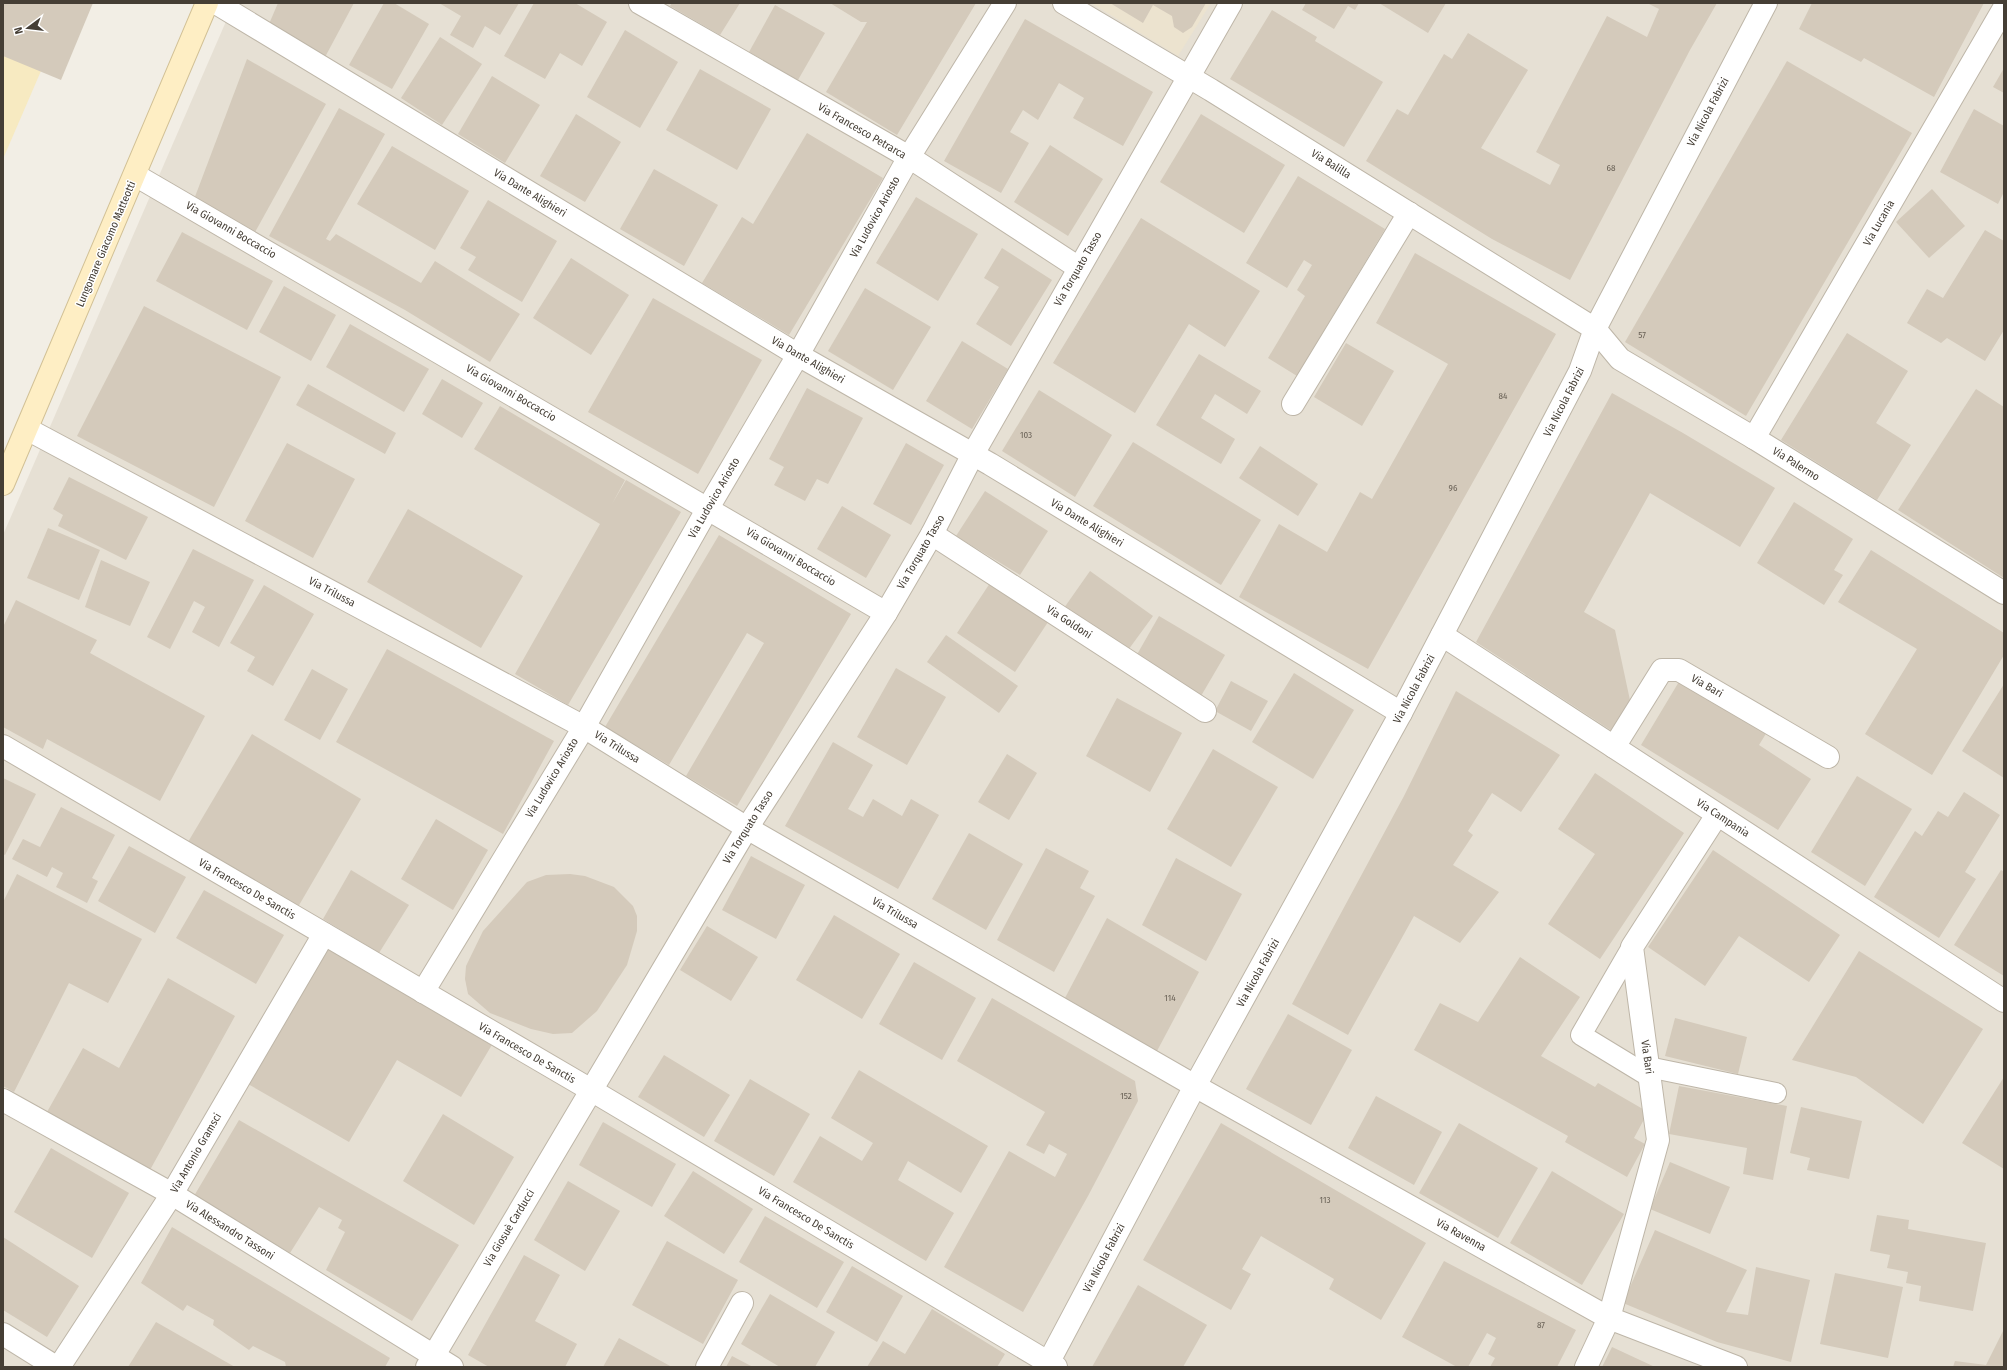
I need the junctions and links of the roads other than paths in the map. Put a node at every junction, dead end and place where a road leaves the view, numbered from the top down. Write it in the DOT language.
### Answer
graph roads {
  1 [pos="207,3"];
  2 [pos="216,3"];
  3 [pos="640,3"];
  4 [pos="1005,3"];
  5 [pos="1064,3"];
  6 [pos="1231,3"];
  7 [pos="1766,3"];
  8 [pos="2004,8"];
  9 [pos="1188,76"];
  10 [pos="909,157"];
  11 [pos="135,175"];
  12 [pos="1409,213"];
  13 [pos="1079,268"];
  14 [pos="1595,329"];
  15 [pos="798,355"];
  16 [pos="1293,404"];
  17 [pos="28,428"];
  18 [pos="1754,438"];
  19 [pos="973,454"];
  20 [pos="3,484"];
  21 [pos="708,508"];
  22 [pos="932,534"];
  23 [pos="2004,593"];
  24 [pos="886,613"];
  25 [pos="1442,635"];
  26 [pos="1205,711"];
  27 [pos="1401,713"];
  28 [pos="584,727"];
  29 [pos="3,746"];
  30 [pos="1614,747"];
  31 [pos="1828,757"];
  32 [pos="1718,815"];
  33 [pos="746,828"];
  34 [pos="324,934"];
  35 [pos="1632,947"];
  36 [pos="423,992"];
  37 [pos="2004,1002"];
  38 [pos="1649,1072"];
  39 [pos="1195,1086"];
  40 [pos="591,1090"];
  41 [pos="1776,1093"];
  42 [pos="3,1100"];
  43 [pos="172,1194"];
  44 [pos="742,1303"];
  45 [pos="1609,1318"];
  46 [pos="3,1334"];
  47 [pos="430,1362"];
  48 [pos="1050,1366"];
  49 [pos="56,1367"];
  50 [pos="60,1367"];
  51 [pos="452,1367"];
  52 [pos="707,1367"];
  53 [pos="1586,1367"];
  54 [pos="1736,1367"];
  1 -- 11 [label="street, Lungomare Giacomo Matteotti"];
  2 -- 15 [label="street, Via Dante Alighieri"];
  3 -- 10 [label="street, Via Francesco Petrarca"];
  4 -- 10 [label="street, Via Ludovico Ariosto"];
  5 -- 9 [label="street, Via Balilla"];
  6 -- 9 [label="street, Via Torquato Tasso"];
  7 -- 14 [label="street, Via Nicola Fabrizi"];
  8 -- 18 [label="street, Via Lucania"];
  9 -- 12 [label="street, Via Balilla"];
  9 -- 13 [label="street, Via Torquato Tasso"];
  10 -- 13 [label="street, Via Francesco Petrarca"];
  10 -- 15 [label="street, Via Ludovico Ariosto"];
  11 -- 17 [label="street, Lungomare Giacomo Matteotti"];
  11 -- 21 [label="street, Via Giovanni Boccaccio"];
  12 -- 14 [label="street, Via Balilla"];
  12 -- 16 [label="street"];
  13 -- 19 [label="street, Via Torquato Tasso"];
  14 -- 18 [label="street, Via Palermo"];
  14 -- 25 [label="street, Via Nicola Fabrizi"];
  15 -- 19 [label="street, Via Dante Alighieri"];
  15 -- 21 [label="street, Via Ludovico Ariosto"];
  17 -- 20 [label="street, Lungomare Giacomo Matteotti"];
  17 -- 28 [label="street, Via Trilussa"];
  18 -- 23 [label="street, Via Palermo"];
  19 -- 22 [label="street, Via Torquato Tasso"];
  19 -- 27 [label="street, Via Dante Alighieri"];
  21 -- 24 [label="street, Via Giovanni Boccaccio"];
  21 -- 28 [label="street, Via Ludovico Ariosto"];
  22 -- 24 [label="street, Via Torquato Tasso"];
  22 -- 26 [label="street, Via Goldoni"];
  24 -- 33 [label="street, Via Torquato Tasso"];
  25 -- 27 [label="street, Via Nicola Fabrizi"];
  25 -- 30 [label="street, Via Campania"];
  27 -- 39 [label="street, Via Nicola Fabrizi"];
  28 -- 33 [label="street, Via Trilussa"];
  28 -- 36 [label="street, Via Ludovico Ariosto"];
  29 -- 34 [label="street, Via Francesco De Sanctis"];
  30 -- 31 [label="street, Via Bari"];
  30 -- 32 [label="street, Via Campania"];
  32 -- 35 [label="street"];
  32 -- 37 [label="street, Via Campania"];
  33 -- 39 [label="street, Via Trilussa"];
  33 -- 40 [label="street, Via Torquato Tasso"];
  34 -- 36 [label="street, Via Francesco De Sanctis"];
  34 -- 43 [label="street, Via Antonio Gramsci"];
  35 -- 38 [label="street, Via Bari"];
  35 -- 38 [label="lane"];
  36 -- 40 [label="street, Via Francesco De Sanctis"];
  38 -- 41 [label="lane"];
  38 -- 45 [label="street, Via Bari"];
  39 -- 45 [label="street, Via Ravenna"];
  39 -- 48 [label="street, Via Nicola Fabrizi"];
  40 -- 47 [label="street, Via Giosuè Carducci"];
  40 -- 48 [label="street, Via Francesco De Sanctis"];
  42 -- 43 [label="street, Via Alessandro Tassoni"];
  43 -- 47 [label="street, Via Alessandro Tassoni"];
  43 -- 50 [label="street, Via Antonio Gramsci"];
  44 -- 52 [label="street"];
  45 -- 53 [label="street, Via Bari"];
  45 -- 54 [label="street, Via Ravenna"];
  46 -- 49 [label="street"];
  47 -- 51 [label="street, Via Alessandro Tassoni"];
}
